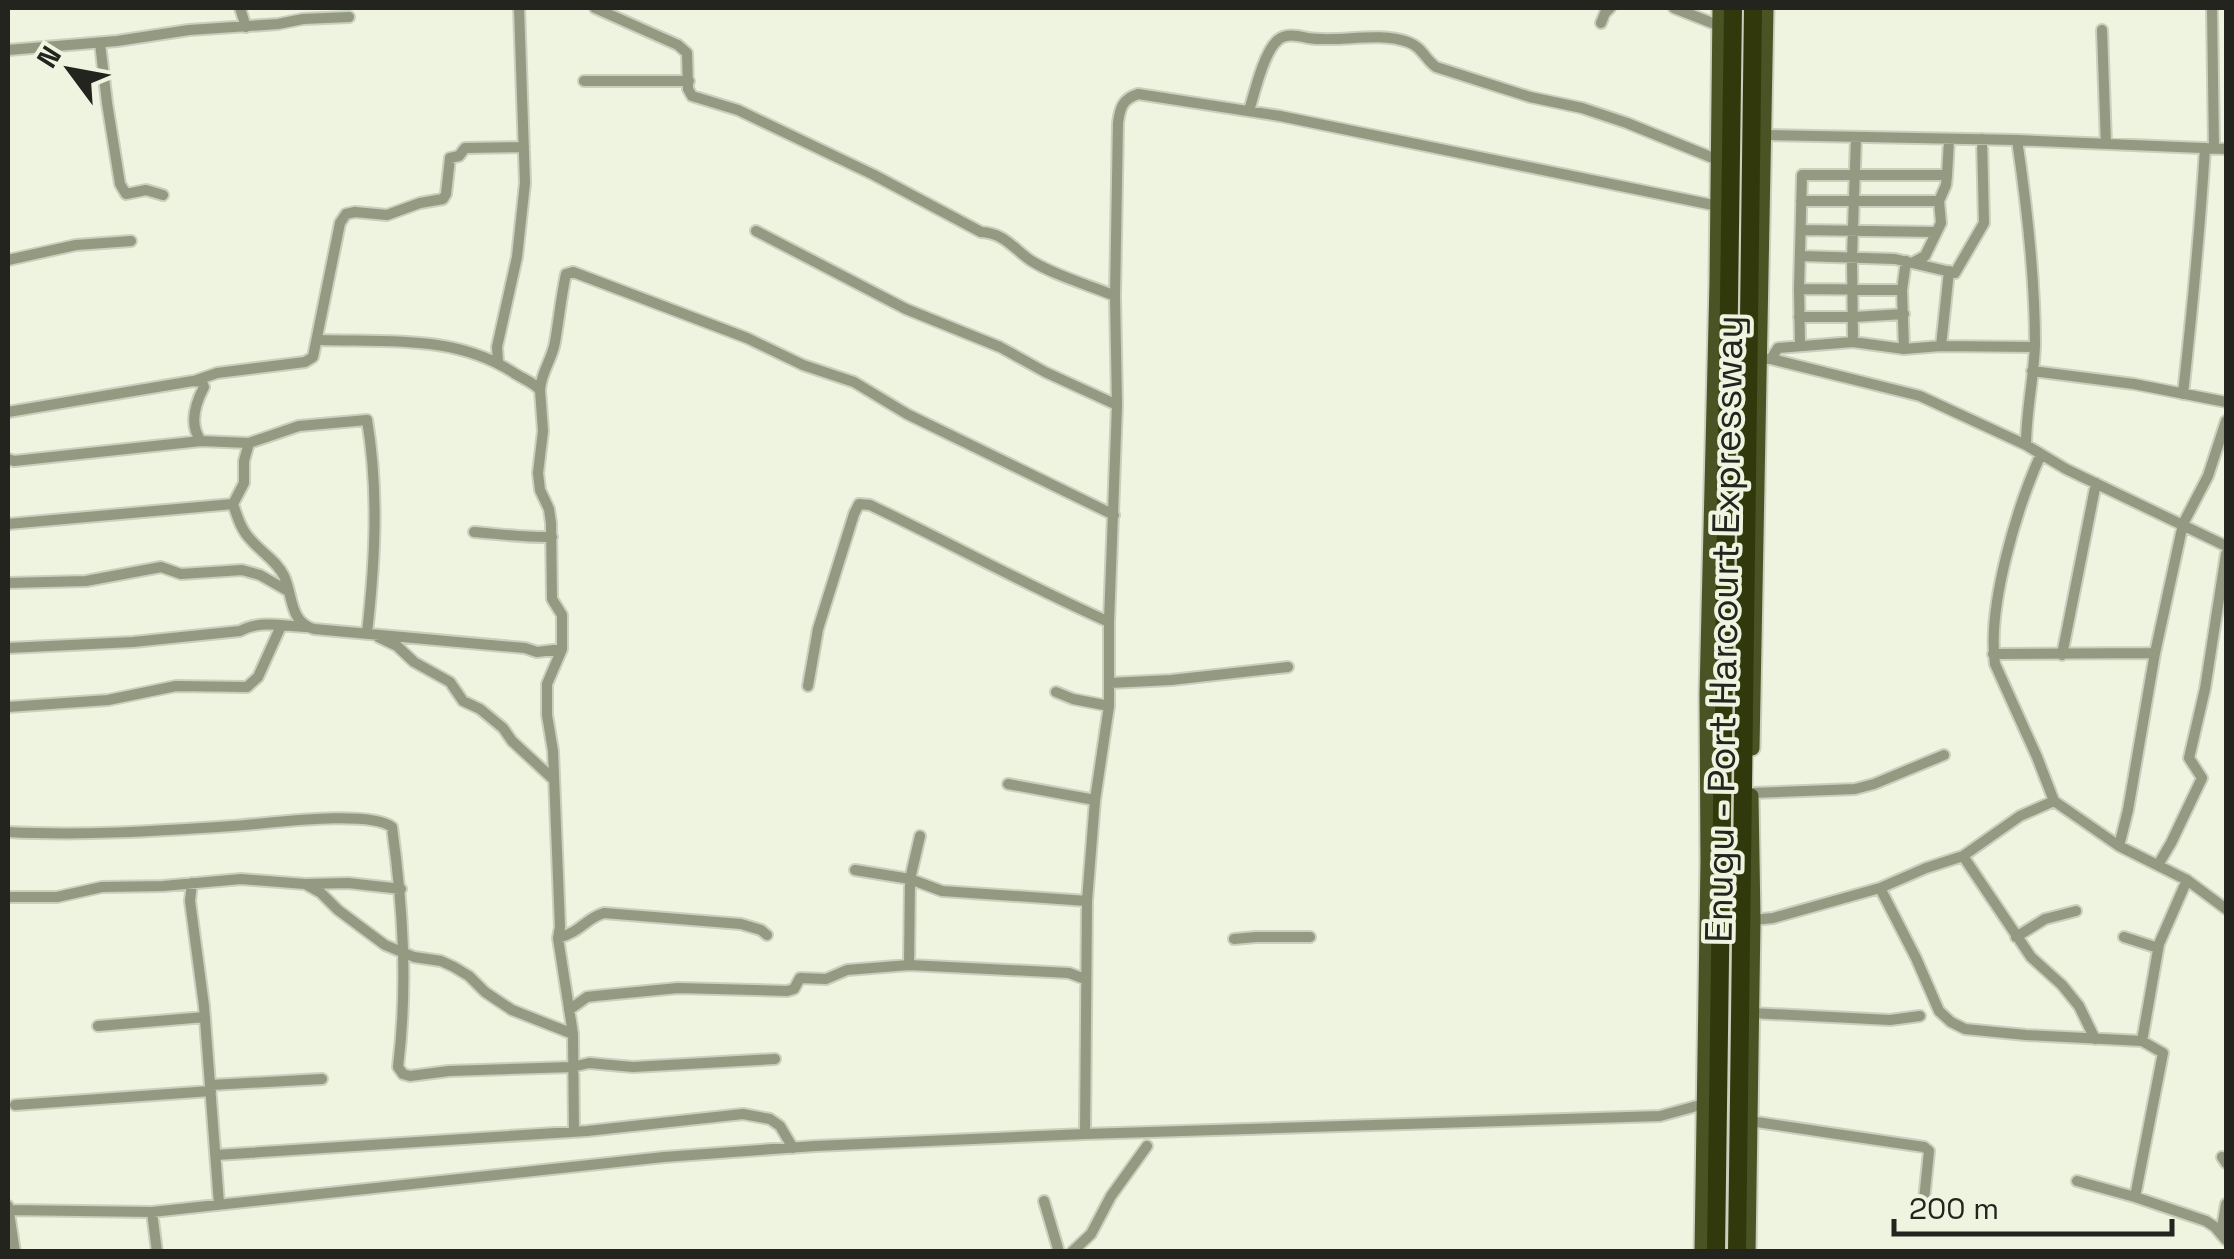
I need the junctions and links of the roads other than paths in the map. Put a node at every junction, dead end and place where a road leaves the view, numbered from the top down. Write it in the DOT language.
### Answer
graph roads {
  1 [pos="240,8"];
  2 [pos="308,8"];
  3 [pos="519,8"];
  4 [pos="595,8"];
  5 [pos="1610,8"];
  6 [pos="1674,8"];
  7 [pos="1720,8"];
  8 [pos="1734,8"];
  9 [pos="1753,8"];
  10 [pos="1766,8"];
  11 [pos="2212,8"];
  12 [pos="349,17"];
  13 [pos="303,20"];
  14 [pos="1601,22"];
  15 [pos="246,26"];
  16 [pos="1720,26"];
  17 [pos="2102,30"];
  18 [pos="100,43"];
  19 [pos="8,50"];
  20 [pos="584,81"];
  21 [pos="688,82"];
  22 [pos="1249,112"];
  23 [pos="1764,135"];
  24 [pos="1856,138"];
  25 [pos="1948,140"];
  26 [pos="1982,140"];
  27 [pos="2017,140"];
  28 [pos="2106,144"];
  29 [pos="524,148"];
  30 [pos="2209,148"];
  31 [pos="2226,149"];
  32 [pos="1718,160"];
  33 [pos="1856,175"];
  34 [pos="1947,175"];
  35 [pos="163,195"];
  36 [pos="1801,201"];
  37 [pos="1939,201"];
  38 [pos="1854,202"];
  39 [pos="1718,206"];
  40 [pos="1853,229"];
  41 [pos="1801,230"];
  42 [pos="756,231"];
  43 [pos="1936,232"];
  44 [pos="131,241"];
  45 [pos="1801,256"];
  46 [pos="1852,258"];
  47 [pos="8,260"];
  48 [pos="1909,262"];
  49 [pos="1949,271"];
  50 [pos="1852,288"];
  51 [pos="1799,289"];
  52 [pos="1902,290"];
  53 [pos="1114,296"];
  54 [pos="1904,314"];
  55 [pos="1799,317"];
  56 [pos="1854,317"];
  57 [pos="317,337"];
  58 [pos="1853,342"];
  59 [pos="1800,344"];
  60 [pos="1941,346"];
  61 [pos="2035,347"];
  62 [pos="1904,349"];
  63 [pos="1765,359"];
  64 [pos="498,361"];
  65 [pos="2032,371"];
  66 [pos="541,375"];
  67 [pos="193,381"];
  68 [pos="529,381"];
  69 [pos="540,390"];
  70 [pos="2183,394"];
  71 [pos="2226,402"];
  72 [pos="1116,405"];
  73 [pos="8,412"];
  74 [pos="2226,421"];
  75 [pos="202,441"];
  76 [pos="250,443"];
  77 [pos="2026,446"];
  78 [pos="2041,454"];
  79 [pos="8,459"];
  80 [pos="2096,483"];
  81 [pos="233,504"];
  82 [pos="1114,516"];
  83 [pos="8,524"];
  84 [pos="2182,524"];
  85 [pos="474,532"];
  86 [pos="552,537"];
  87 [pos="2226,546"];
  88 [pos="2226,554"];
  89 [pos="8,583"];
  90 [pos="289,592"];
  91 [pos="1109,622"];
  92 [pos="281,626"];
  93 [pos="306,627"];
  94 [pos="368,633"];
  95 [pos="8,648"];
  96 [pos="562,649"];
  97 [pos="1993,654"];
  98 [pos="2155,654"];
  99 [pos="2062,655"];
  100 [pos="1288,667"];
  101 [pos="1109,683"];
  102 [pos="808,686"];
  103 [pos="1056,692"];
  104 [pos="1109,706"];
  105 [pos="8,707"];
  106 [pos="1944,755"];
  107 [pos="552,778"];
  108 [pos="1008,784"];
  109 [pos="1751,793"];
  110 [pos="1096,800"];
  111 [pos="2054,801"];
  112 [pos="8,832"];
  113 [pos="920,836"];
  114 [pos="2119,846"];
  115 [pos="1963,856"];
  116 [pos="2158,865"];
  117 [pos="855,870"];
  118 [pos="910,879"];
  119 [pos="2187,880"];
  120 [pos="192,883"];
  121 [pos="304,884"];
  122 [pos="1880,888"];
  123 [pos="400,889"];
  124 [pos="8,896"];
  125 [pos="1087,902"];
  126 [pos="2226,909"];
  127 [pos="2076,911"];
  128 [pos="1753,920"];
  129 [pos="767,935"];
  130 [pos="2016,936"];
  131 [pos="1310,937"];
  132 [pos="2124,937"];
  133 [pos="558,938"];
  134 [pos="1234,939"];
  135 [pos="2158,948"];
  136 [pos="404,952"];
  137 [pos="910,965"];
  138 [pos="1085,978"];
  139 [pos="570,1010"];
  140 [pos="1752,1013"];
  141 [pos="1920,1016"];
  142 [pos="205,1017"];
  143 [pos="98,1026"];
  144 [pos="573,1034"];
  145 [pos="2095,1039"];
  146 [pos="2142,1041"];
  147 [pos="775,1059"];
  148 [pos="575,1066"];
  149 [pos="322,1079"];
  150 [pos="211,1088"];
  151 [pos="1704,1104"];
  152 [pos="15,1105"];
  153 [pos="1750,1121"];
  154 [pos="574,1132"];
  155 [pos="1085,1134"];
  156 [pos="1147,1146"];
  157 [pos="793,1148"];
  158 [pos="216,1155"];
  159 [pos="2077,1181"];
  160 [pos="2135,1197"];
  161 [pos="1044,1201"];
  162 [pos="219,1204"];
  163 [pos="2226,1204"];
  164 [pos="8,1208"];
  165 [pos="152,1212"];
  166 [pos="1927,1214"];
  167 [pos="2224,1237"];
  168 [pos="14,1252"];
  169 [pos="156,1252"];
  170 [pos="1059,1252"];
  171 [pos="1072,1252"];
  172 [pos="1702,1252"];
  173 [pos="1716,1252"];
  174 [pos="1737,1252"];
  175 [pos="1748,1252"];
  1 -- 15 [label="street"];
  2 -- 13 [label="street"];
  3 -- 29 [label="street"];
  4 -- 21 [label="street"];
  5 -- 14 [label="street"];
  6 -- 16 [label="street"];
  7 -- 16 [label="main road, Enugu - Port Harcourt Expressway"];
  8 -- 173 [label="highway, Enugu - Port Harcourt Expressway"];
  9 -- 174 [label="highway, Enugu - Port Harcourt Expressway"];
  10 -- 23 [label="main road, Enugu - Port Harcourt Expressway"];
  11 -- 30 [label="street"];
  12 -- 13 [label="street"];
  13 -- 15 [label="street"];
  15 -- 18 [label="street"];
  16 -- 32 [label="main road, Enugu - Port Harcourt Expressway"];
  17 -- 28 [label="street"];
  18 -- 19 [label="street"];
  18 -- 35 [label="street"];
  20 -- 21 [label="street"];
  21 -- 53 [label="street"];
  22 -- 32 [label="street"];
  22 -- 39 [label="street"];
  22 -- 53 [label="street"];
  23 -- 24 [label="street"];
  23 -- 63 [label="main road, Enugu - Port Harcourt Expressway"];
  24 -- 25 [label="street"];
  24 -- 33 [label="street"];
  25 -- 26 [label="street"];
  25 -- 34 [label="street"];
  26 -- 27 [label="street"];
  26 -- 49 [label="street"];
  27 -- 28 [label="street"];
  27 -- 61 [label="street"];
  28 -- 30 [label="street"];
  29 -- 57 [label="street"];
  29 -- 64 [label="street"];
  30 -- 31 [label="street"];
  30 -- 70 [label="street"];
  32 -- 39 [label="main road, Enugu - Port Harcourt Expressway"];
  33 -- 34 [label="street"];
  33 -- 36 [label="street"];
  33 -- 38 [label="street"];
  34 -- 37 [label="street"];
  36 -- 38 [label="street"];
  36 -- 41 [label="street"];
  37 -- 38 [label="street"];
  37 -- 43 [label="street"];
  38 -- 40 [label="street"];
  39 -- 151 [label="main road, Enugu - Port Harcourt Expressway"];
  40 -- 41 [label="street"];
  40 -- 43 [label="street"];
  40 -- 46 [label="street"];
  41 -- 45 [label="street"];
  42 -- 72 [label="street"];
  43 -- 48 [label="street"];
  44 -- 47 [label="street"];
  45 -- 46 [label="street"];
  45 -- 51 [label="street"];
  46 -- 48 [label="street"];
  46 -- 50 [label="street"];
  48 -- 49 [label="street"];
  48 -- 52 [label="street"];
  49 -- 60 [label="street"];
  50 -- 51 [label="street"];
  50 -- 52 [label="street"];
  50 -- 56 [label="street"];
  51 -- 55 [label="street"];
  52 -- 54 [label="street"];
  53 -- 72 [label="street"];
  54 -- 56 [label="street"];
  54 -- 62 [label="street"];
  55 -- 56 [label="street"];
  55 -- 59 [label="street"];
  56 -- 58 [label="street"];
  57 -- 64 [label="street"];
  57 -- 67 [label="street"];
  58 -- 59 [label="street"];
  58 -- 62 [label="street"];
  59 -- 63 [label="street"];
  60 -- 61 [label="street"];
  60 -- 62 [label="street"];
  61 -- 65 [label="street"];
  63 -- 77 [label="street"];
  63 -- 109 [label="main road, Enugu - Port Harcourt Expressway"];
  64 -- 68 [label="street"];
  65 -- 70 [label="street"];
  65 -- 77 [label="street"];
  66 -- 68 [label="street"];
  66 -- 69 [label="street"];
  66 -- 82 [label="street"];
  67 -- 73 [label="street"];
  67 -- 75 [label="street"];
  68 -- 69 [label="street"];
  69 -- 86 [label="street"];
  70 -- 71 [label="street"];
  72 -- 82 [label="street"];
  74 -- 84 [label="street"];
  75 -- 76 [label="street"];
  75 -- 79 [label="street"];
  76 -- 81 [label="street"];
  76 -- 94 [label="street"];
  77 -- 78 [label="street"];
  78 -- 80 [label="street"];
  78 -- 97 [label="street"];
  80 -- 84 [label="street"];
  80 -- 99 [label="street"];
  81 -- 83 [label="street"];
  81 -- 90 [label="street"];
  82 -- 91 [label="street"];
  84 -- 87 [label="street"];
  84 -- 98 [label="street"];
  85 -- 86 [label="street"];
  86 -- 96 [label="street"];
  88 -- 116 [label="street"];
  89 -- 90 [label="street"];
  90 -- 93 [label="street"];
  91 -- 101 [label="street"];
  91 -- 102 [label="street"];
  92 -- 93 [label="street"];
  92 -- 95 [label="street"];
  92 -- 105 [label="street"];
  93 -- 94 [label="street"];
  94 -- 96 [label="street"];
  94 -- 107 [label="street"];
  96 -- 107 [label="street"];
  97 -- 99 [label="street"];
  97 -- 111 [label="street"];
  98 -- 99 [label="street"];
  98 -- 114 [label="street"];
  100 -- 101 [label="street"];
  101 -- 104 [label="street"];
  103 -- 104 [label="street"];
  104 -- 110 [label="street"];
  106 -- 109 [label="street"];
  107 -- 133 [label="street"];
  108 -- 110 [label="street"];
  109 -- 128 [label="main road, Enugu - Port Harcourt Expressway"];
  110 -- 125 [label="street"];
  111 -- 114 [label="street"];
  111 -- 115 [label="street"];
  112 -- 123 [label="street"];
  113 -- 118 [label="street"];
  114 -- 116 [label="street"];
  115 -- 122 [label="street"];
  115 -- 130 [label="street"];
  116 -- 119 [label="street"];
  117 -- 118 [label="street"];
  118 -- 125 [label="street"];
  118 -- 137 [label="street"];
  119 -- 126 [label="street"];
  119 -- 135 [label="street"];
  120 -- 121 [label="street"];
  120 -- 124 [label="street"];
  120 -- 142 [label="street"];
  121 -- 123 [label="street"];
  121 -- 136 [label="street"];
  122 -- 128 [label="street"];
  122 -- 145 [label="street"];
  123 -- 136 [label="street"];
  125 -- 138 [label="street"];
  127 -- 130 [label="street"];
  128 -- 140 [label="main road, Enugu - Port Harcourt Expressway"];
  129 -- 133 [label="street"];
  130 -- 145 [label="street"];
  131 -- 134 [label="street"];
  132 -- 135 [label="street"];
  133 -- 139 [label="street"];
  135 -- 146 [label="street"];
  136 -- 144 [label="street"];
  136 -- 148 [label="street"];
  137 -- 138 [label="street"];
  137 -- 139 [label="street"];
  138 -- 155 [label="street"];
  139 -- 144 [label="street"];
  140 -- 141 [label="street"];
  140 -- 153 [label="main road, Enugu - Port Harcourt Expressway"];
  142 -- 143 [label="street"];
  142 -- 150 [label="street"];
  144 -- 148 [label="street"];
  145 -- 146 [label="street"];
  146 -- 160 [label="street"];
  147 -- 148 [label="street"];
  148 -- 154 [label="street"];
  149 -- 150 [label="street"];
  150 -- 152 [label="street"];
  150 -- 158 [label="street"];
  151 -- 155 [label="street"];
  151 -- 172 [label="main road, Enugu - Port Harcourt Expressway"];
  153 -- 166 [label="street"];
  153 -- 175 [label="main road, Enugu - Port Harcourt Expressway"];
  154 -- 157 [label="street"];
  154 -- 158 [label="street"];
  155 -- 157 [label="street"];
  156 -- 171 [label="street"];
  157 -- 162 [label="street"];
  158 -- 162 [label="street"];
  159 -- 160 [label="street"];
  160 -- 167 [label="street"];
  161 -- 170 [label="street"];
  162 -- 165 [label="street"];
  163 -- 167 [label="street"];
  164 -- 165 [label="street"];
  164 -- 168 [label="street"];
  165 -- 169 [label="street"];
}
